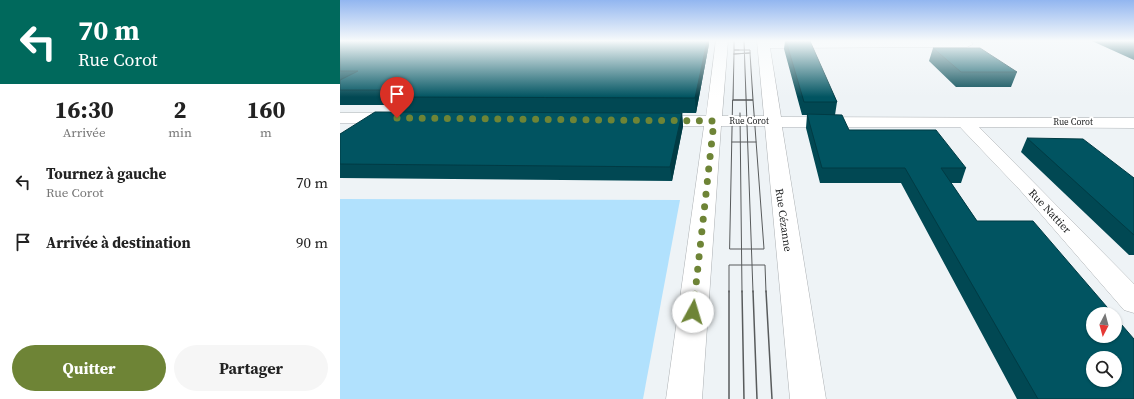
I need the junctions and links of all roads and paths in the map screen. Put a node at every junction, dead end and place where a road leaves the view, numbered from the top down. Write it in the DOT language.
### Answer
graph roads {
  1 [pos="720,60"];
  2 [pos="765,60"];
  3 [pos="340,118"];
  4 [pos="373,118"];
  5 [pos="407,118"];
  6 [pos="636,121"];
  7 [pos="714,121"];
  8 [pos="772,121"];
  9 [pos="964,122"];
  10 [pos="1134,123"];
  11 [pos="350,134"];
  12 [pos="1134,302"];
  13 [pos="684,399"];
  14 [pos="808,399"];
  1 -- 7 [label="street"];
  2 -- 8 [label="street, Rue Cézanne"];
  3 -- 4 [label="street"];
  4 -- 5 [label="street"];
  4 -- 11 [label="street"];
  6 -- 7 [label="street, Rue Corot"];
  7 -- 8 [label="street, Rue Corot"];
  7 -- 13 [label="street"];
  8 -- 9 [label="street, Rue Corot"];
  8 -- 14 [label="street, Rue Cézanne"];
  9 -- 10 [label="street, Rue Corot"];
  9 -- 12 [label="street, Rue Nattier"];
}
